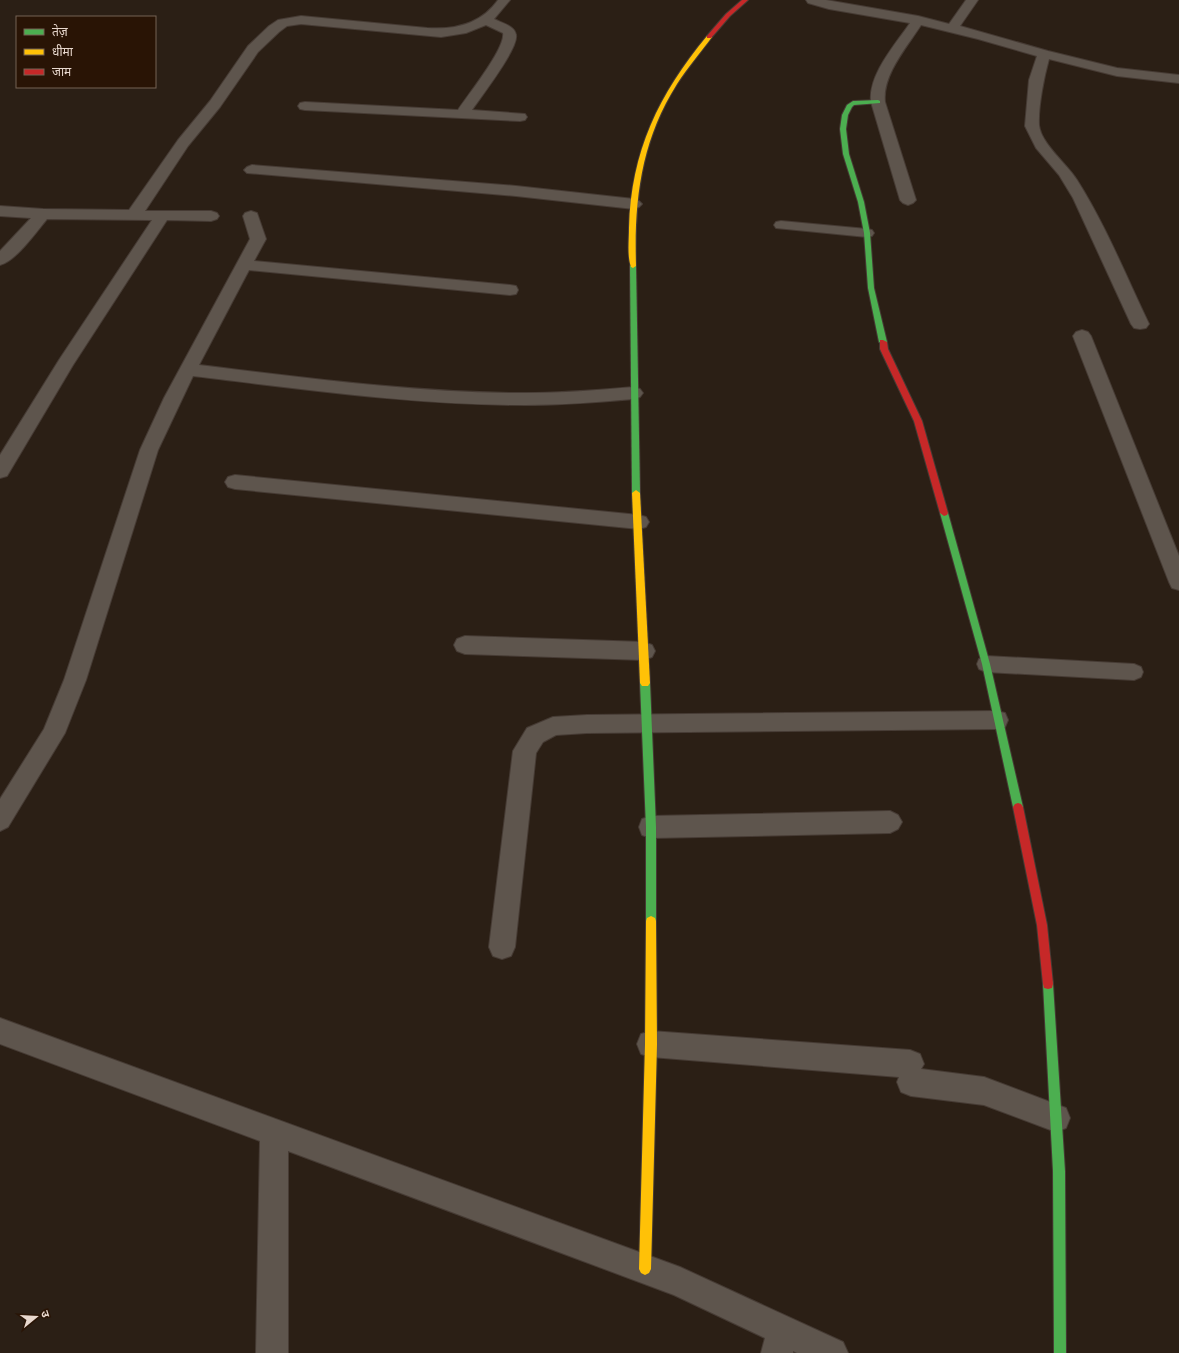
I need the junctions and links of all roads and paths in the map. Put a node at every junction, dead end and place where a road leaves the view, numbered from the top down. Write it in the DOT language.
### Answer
graph roads {
  1 [pos="504,0"];
  2 [pos="744,0"];
  3 [pos="812,0"];
  4 [pos="972,0"];
  5 [pos="485,20"];
  6 [pos="918,20"];
  7 [pos="952,28"];
  8 [pos="1044,54"];
  9 [pos="1179,79"];
  10 [pos="878,102"];
  11 [pos="305,106"];
  12 [pos="462,114"];
  13 [pos="520,117"];
  14 [pos="252,170"];
  15 [pos="908,200"];
  16 [pos="634,204"];
  17 [pos="0,211"];
  18 [pos="43,214"];
  19 [pos="133,216"];
  20 [pos="162,216"];
  21 [pos="211,216"];
  22 [pos="251,216"];
  23 [pos="781,225"];
  24 [pos="867,233"];
  25 [pos="0,260"];
  26 [pos="244,265"];
  27 [pos="510,290"];
  28 [pos="1140,324"];
  29 [pos="1082,336"];
  30 [pos="188,370"];
  31 [pos="634,393"];
  32 [pos="0,471"];
  33 [pos="235,482"];
  34 [pos="639,522"];
  35 [pos="1179,582"];
  36 [pos="465,645"];
  37 [pos="644,651"];
  38 [pos="986,664"];
  39 [pos="1134,672"];
  40 [pos="997,720"];
  41 [pos="646,722"];
  42 [pos="0,820"];
  43 [pos="890,822"];
  44 [pos="651,827"];
  45 [pos="502,947"];
  46 [pos="0,1031"];
  47 [pos="651,1044"];
  48 [pos="1056,1118"];
  49 [pos="274,1132"];
  50 [pos="645,1269"];
  51 [pos="780,1341"];
  52 [pos="272,1353"];
  53 [pos="832,1353"];
  54 [pos="1060,1353"];
  1 -- 5 [label="street"];
  2 -- 16 [label="street"];
  3 -- 6 [label="street"];
  4 -- 7 [label="street"];
  5 -- 12 [label="street"];
  5 -- 19 [label="street"];
  6 -- 7 [label="street"];
  6 -- 10 [label="street"];
  7 -- 8 [label="street"];
  8 -- 9 [label="street"];
  8 -- 28 [label="street"];
  10 -- 15 [label="street"];
  10 -- 24 [label="street"];
  11 -- 12 [label="street"];
  12 -- 13 [label="street"];
  14 -- 16 [label="street"];
  16 -- 31 [label="street"];
  17 -- 18 [label="street"];
  18 -- 19 [label="street"];
  18 -- 25 [label="street"];
  19 -- 20 [label="street"];
  20 -- 21 [label="street"];
  20 -- 32 [label="street"];
  22 -- 26 [label="street"];
  23 -- 24 [label="lane"];
  24 -- 38 [label="street"];
  26 -- 27 [label="street"];
  26 -- 30 [label="street"];
  29 -- 35 [label="street"];
  30 -- 31 [label="street"];
  30 -- 42 [label="street"];
  31 -- 34 [label="street"];
  33 -- 34 [label="street"];
  34 -- 37 [label="street"];
  36 -- 37 [label="street"];
  37 -- 41 [label="street"];
  38 -- 39 [label="lane"];
  38 -- 40 [label="street"];
  40 -- 41 [label="street"];
  40 -- 48 [label="street"];
  41 -- 44 [label="street"];
  41 -- 45 [label="street"];
  43 -- 44 [label="street"];
  44 -- 47 [label="street"];
  46 -- 49 [label="street"];
  47 -- 48 [label="street"];
  47 -- 50 [label="street"];
  48 -- 54 [label="street"];
  49 -- 50 [label="street"];
  49 -- 52 [label="street"];
  50 -- 51 [label="street"];
  51 -- 53 [label="street"];
}
